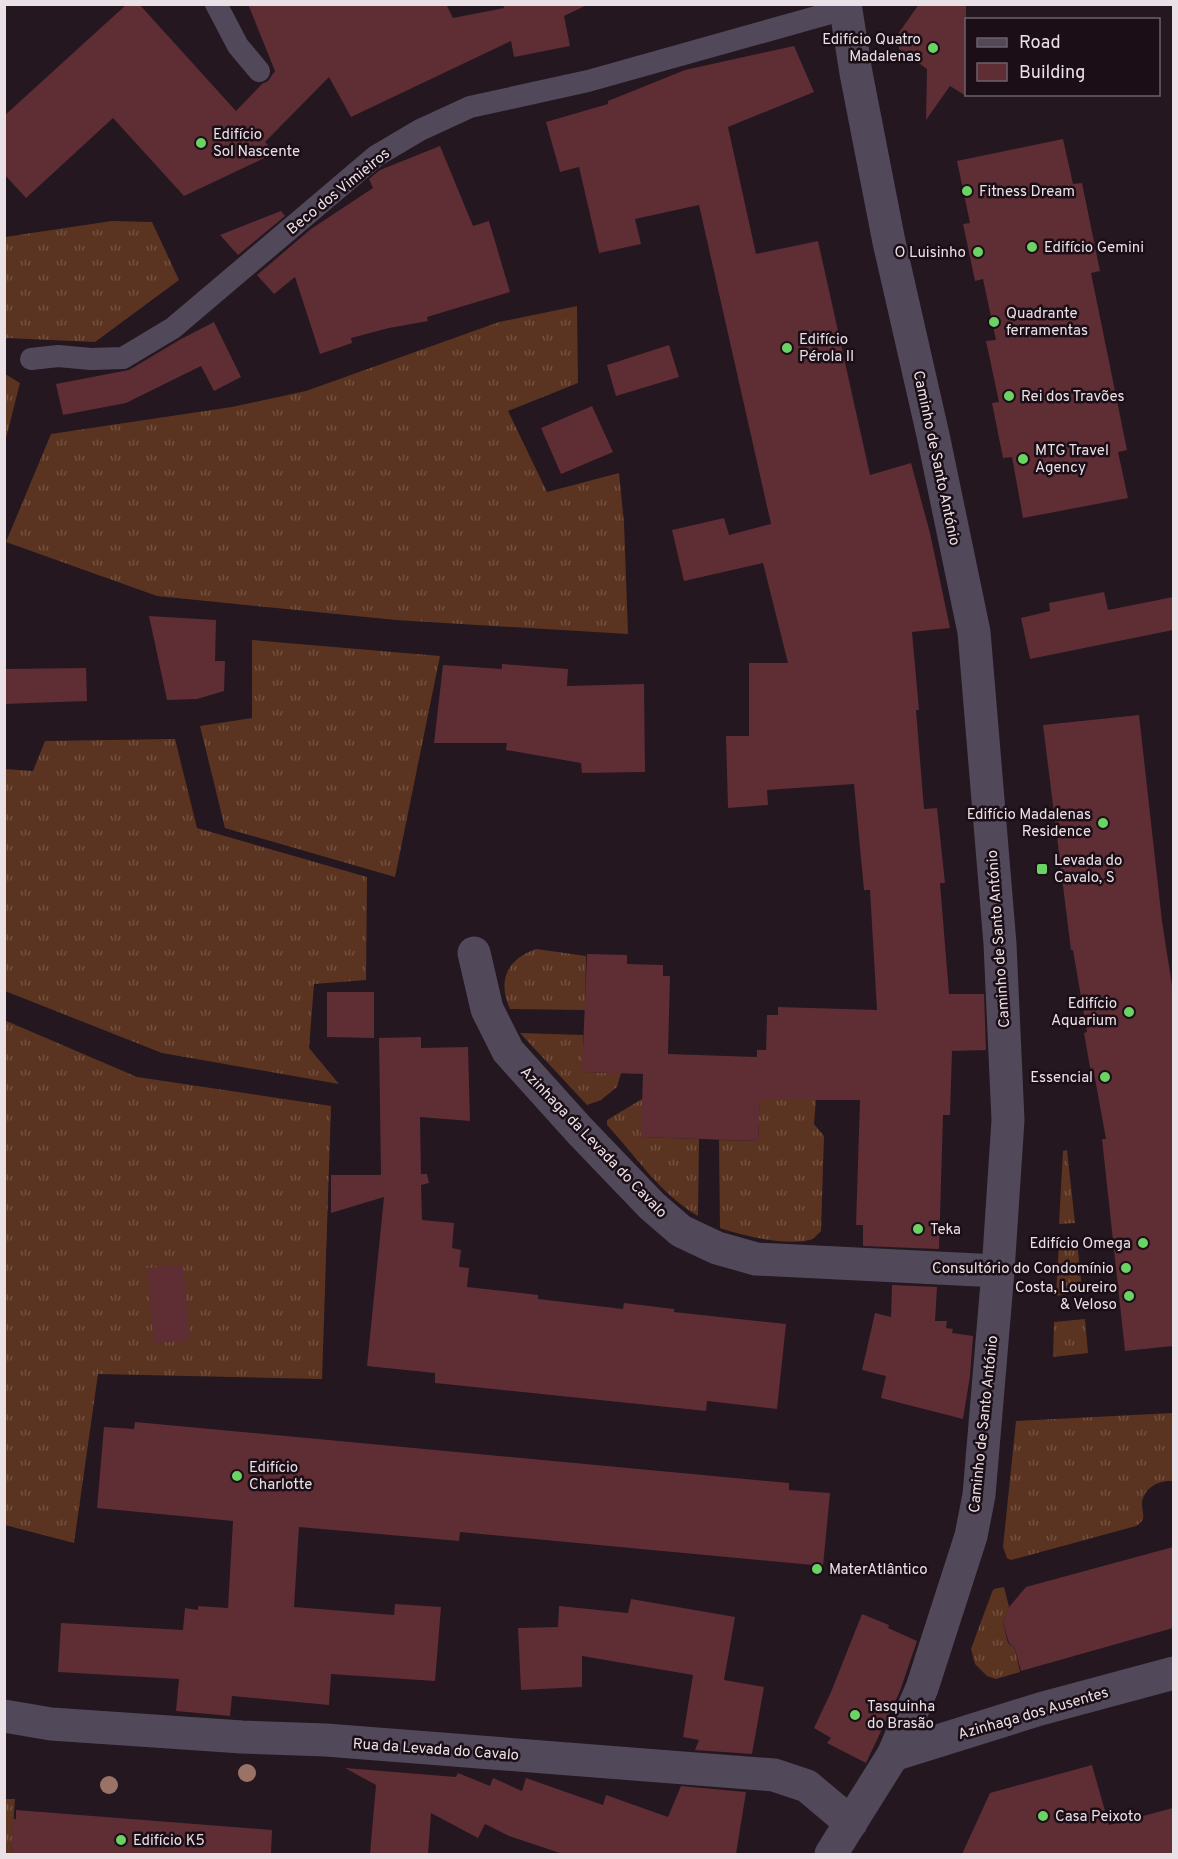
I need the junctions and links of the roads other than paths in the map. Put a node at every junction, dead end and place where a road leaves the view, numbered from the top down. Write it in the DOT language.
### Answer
graph roads {
  1 [pos="216,4"];
  2 [pos="845,7"];
  3 [pos="259,71"];
  4 [pos="30,359"];
  5 [pos="474,953"];
  6 [pos="998,1271"];
  7 [pos="1173,1673"];
  8 [pos="4,1716"];
  9 [pos="893,1755"];
  10 [pos="851,1823"];
  11 [pos="831,1854"];
  1 -- 3 [label="lane"];
  2 -- 4 [label="lane, Beco dos Vimieiros"];
  2 -- 6 [label="street, Caminho de Santo António"];
  5 -- 6 [label="street, Azinhaga da Levada do Cavalo"];
  6 -- 9 [label="street, Caminho de Santo António"];
  7 -- 9 [label="street, Azinhaga dos Ausentes"];
  8 -- 10 [label="street, Rua da Levada do Cavalo"];
  9 -- 10 [label="street, Caminho de Santo António"];
  10 -- 11 [label="street, Caminho de Santo António"];
}
